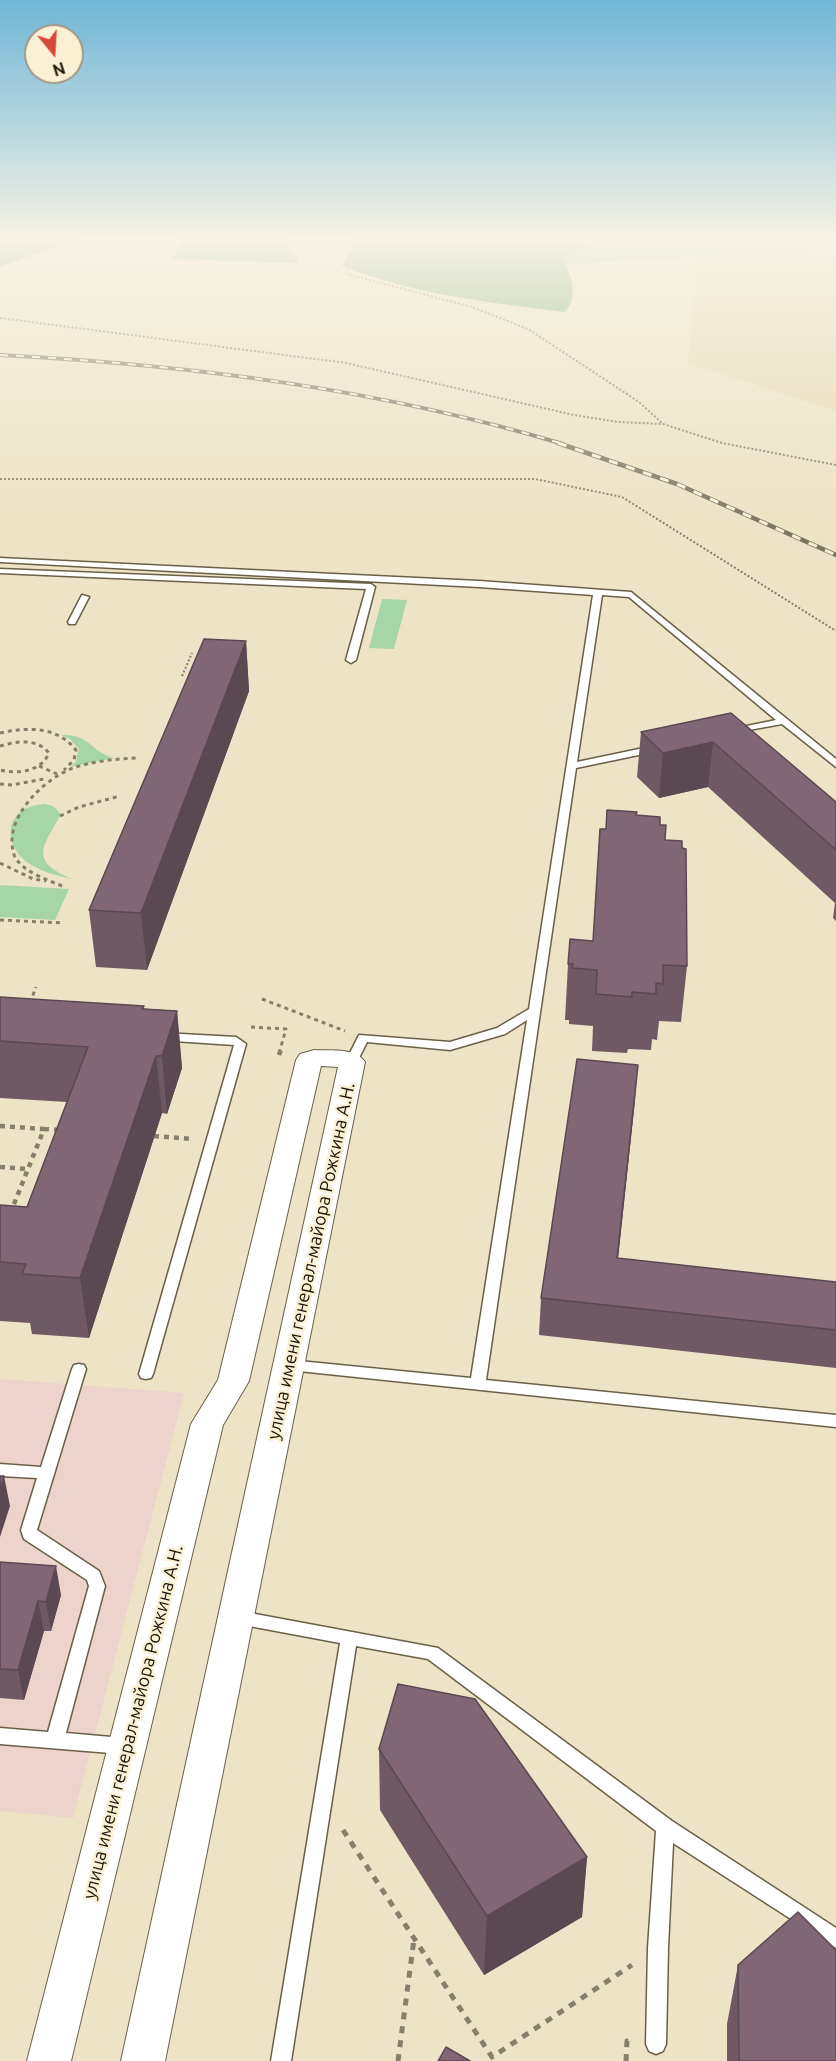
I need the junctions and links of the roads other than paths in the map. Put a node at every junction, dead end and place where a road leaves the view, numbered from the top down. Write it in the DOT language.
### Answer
graph roads {
  1 [pos="0,560"];
  2 [pos="0,571"];
  3 [pos="598,592"];
  4 [pos="85,597"];
  5 [pos="72,622"];
  6 [pos="351,660"];
  7 [pos="784,721"];
  8 [pos="728,733"];
  9 [pos="661,747"];
  10 [pos="836,764"];
  11 [pos="572,766"];
  12 [pos="534,1011"];
  13 [pos="156,1036"];
  14 [pos="358,1049"];
  15 [pos="289,1365"];
  16 [pos="79,1369"];
  17 [pos="146,1374"];
  18 [pos="478,1384"];
  19 [pos="836,1421"];
  20 [pos="0,1470"];
  21 [pos="47,1473"];
  22 [pos="237,1618"];
  23 [pos="349,1637"];
  24 [pos="0,1736"];
  25 [pos="55,1740"];
  26 [pos="127,1746"];
  27 [pos="665,1827"];
  28 [pos="836,1939"];
  29 [pos="656,2044"];
  30 [pos="49,2061"];
  31 [pos="143,2061"];
  32 [pos="281,2061"];
  1 -- 3 [label="lane"];
  2 -- 6 [label="lane"];
  3 -- 7 [label="lane"];
  3 -- 11 [label="lane"];
  4 -- 5 [label="lane"];
  7 -- 8 [label="lane"];
  7 -- 10 [label="lane"];
  9 -- 11 [label="lane"];
  11 -- 12 [label="lane"];
  12 -- 14 [label="lane"];
  12 -- 18 [label="lane"];
  13 -- 17 [label="lane"];
  14 -- 15 [label="street, улица имени генерал-майора Рожкина А.Н."];
  14 -- 26 [label="street, улица имени генерал-майора Рожкина А.Н."];
  15 -- 18 [label="lane"];
  15 -- 22 [label="street, улица имени генерал-майора Рожкина А.Н."];
  16 -- 21 [label="lane"];
  18 -- 19 [label="lane"];
  20 -- 21 [label="lane"];
  21 -- 25 [label="lane"];
  22 -- 23 [label="lane"];
  22 -- 31 [label="street, улица имени генерал-майора Рожкина А.Н."];
  23 -- 27 [label="lane"];
  23 -- 32 [label="lane"];
  24 -- 25 [label="lane"];
  25 -- 26 [label="lane"];
  26 -- 30 [label="street, улица имени генерал-майора Рожкина А.Н."];
  27 -- 28 [label="lane"];
  27 -- 29 [label="lane"];
}
